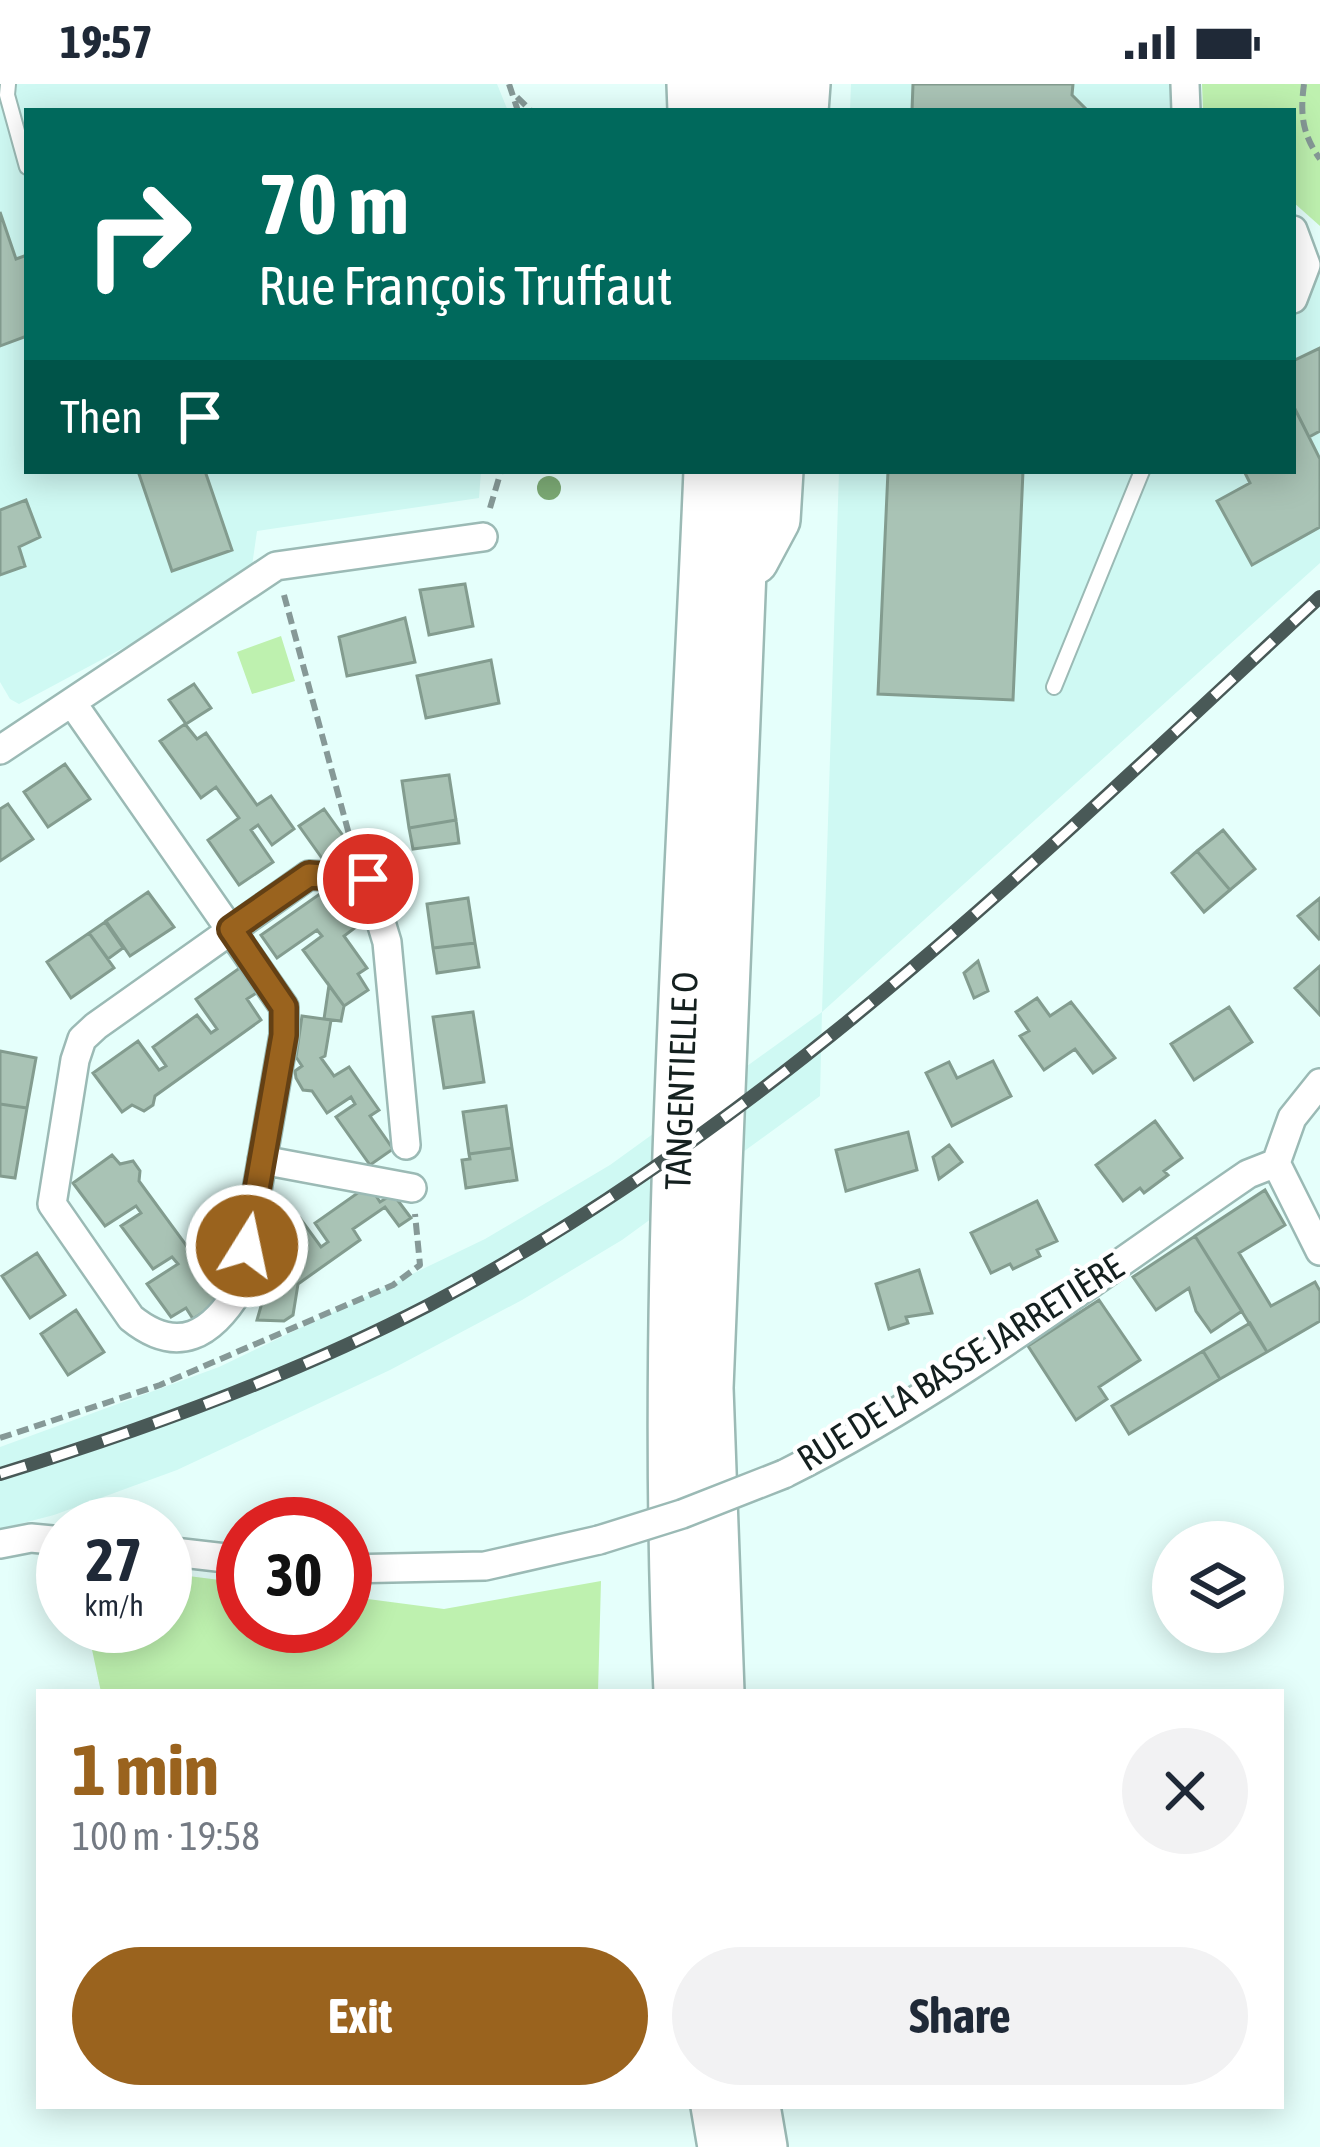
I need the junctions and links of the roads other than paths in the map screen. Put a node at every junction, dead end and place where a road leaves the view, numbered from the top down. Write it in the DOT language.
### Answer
graph roads {
  1 [pos="8,84"];
  2 [pos="24,156"];
  3 [pos="1296,238"];
  4 [pos="1305,287"];
  5 [pos="707,474"];
  6 [pos="747,474"];
  7 [pos="780,474"];
  8 [pos="1141,474"];
  9 [pos="483,537"];
  10 [pos="745,579"];
  11 [pos="1054,687"];
  12 [pos="73,704"];
  13 [pos="0,750"];
  14 [pos="231,929"];
  15 [pos="1320,1083"];
  16 [pos="406,1144"];
  17 [pos="262,1160"];
  18 [pos="1276,1163"];
  19 [pos="412,1188"];
  20 [pos="1320,1251"];
  21 [pos="36,1538"];
  22 [pos="0,1544"];
  23 [pos="372,1568"];
  24 [pos="677,1689"];
  25 [pos="721,1689"];
  26 [pos="715,2109"];
  27 [pos="758,2109"];
  28 [pos="721,2147"];
  29 [pos="764,2147"];
  1 -- 2 [label="lane"];
  3 -- 4 [label="street"];
  5 -- 24 [label="main road, TANGENTIELLE O"];
  6 -- 10 [label="main road"];
  7 -- 10 [label="main road"];
  8 -- 11 [label="lane"];
  9 -- 12 [label="street"];
  10 -- 25 [label="main road, TANGENTIELLE O"];
  12 -- 13 [label="street"];
  12 -- 14 [label="street"];
  14 -- 16 [label="street"];
  14 -- 17 [label="street"];
  14 -- 17 [label="street"];
  15 -- 18 [label="street"];
  17 -- 19 [label="street"];
  18 -- 20 [label="street"];
  18 -- 23 [label="street, RUE DE LA BASSE JARRETIÈRE, bridge"];
  21 -- 22 [label="street"];
  26 -- 28 [label="main road"];
  27 -- 29 [label="main road"];
}
